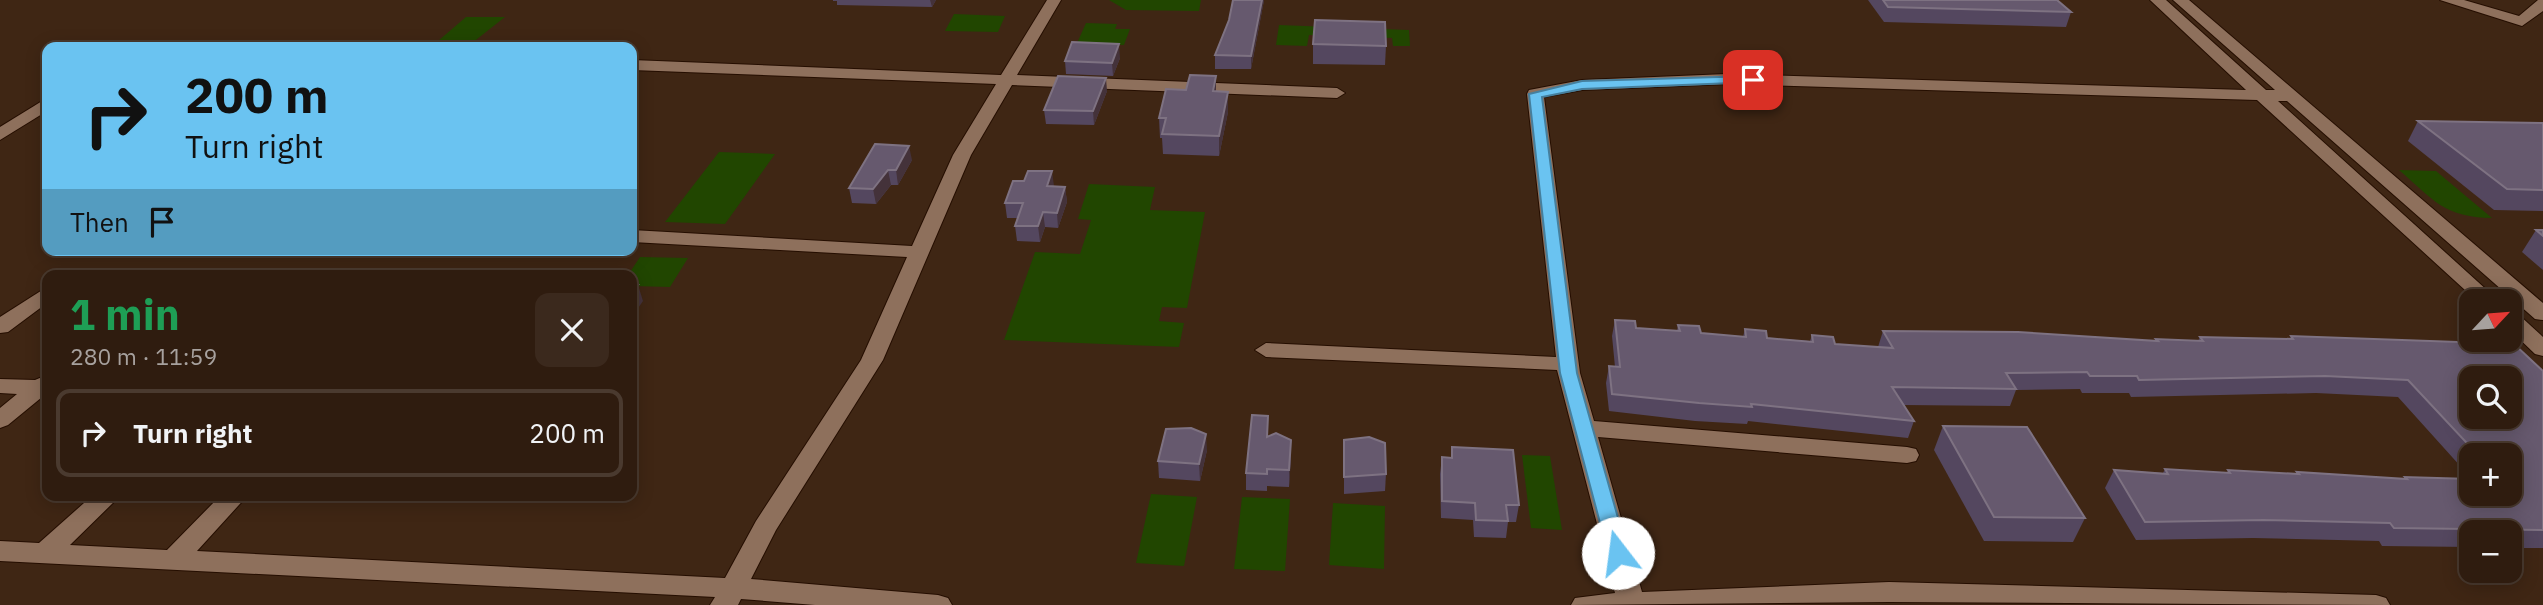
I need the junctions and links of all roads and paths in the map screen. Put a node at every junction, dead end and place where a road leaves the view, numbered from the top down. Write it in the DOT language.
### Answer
graph roads {
  1 [pos="1054,0"];
  2 [pos="2157,0"];
  3 [pos="2180,0"];
  4 [pos="2447,0"];
  5 [pos="2541,1"];
  6 [pos="637,65"];
  7 [pos="1007,80"];
  8 [pos="1337,93"];
  9 [pos="2259,94"];
  10 [pos="2291,96"];
  11 [pos="42,106"];
  12 [pos="0,135"];
  13 [pos="637,236"];
  14 [pos="920,252"];
  15 [pos="2476,289"];
  16 [pos="42,297"];
  17 [pos="2543,314"];
  18 [pos="0,327"];
  19 [pos="2522,330"];
  20 [pos="2543,349"];
  21 [pos="1266,350"];
  22 [pos="1567,364"];
  23 [pos="42,385"];
  24 [pos="0,386"];
  25 [pos="42,387"];
  26 [pos="0,420"];
  27 [pos="1584,428"];
  28 [pos="1907,456"];
  29 [pos="102,501"];
  30 [pos="230,501"];
  31 [pos="0,551"];
  32 [pos="45,553"];
  33 [pos="174,559"];
  34 [pos="729,597"];
  35 [pos="1632,604"];
  36 [pos="938,605"];
  37 [pos="1585,605"];
  38 [pos="2376,605"];
  1 -- 7 [label="street"];
  2 -- 9 [label="street"];
  3 -- 10 [label="street"];
  4 -- 5 [label="street"];
  6 -- 7 [label="street"];
  7 -- 8 [label="street"];
  7 -- 14 [label="street"];
  9 -- 10 [label="street"];
  9 -- 15 [label="street"];
  9 -- 22 [label="street"];
  10 -- 17 [label="street"];
  11 -- 12 [label="street"];
  13 -- 14 [label="street"];
  14 -- 34 [label="street"];
  16 -- 18 [label="street"];
  19 -- 20 [label="street"];
  21 -- 22 [label="street"];
  22 -- 27 [label="street"];
  23 -- 24 [label="street"];
  25 -- 26 [label="street"];
  27 -- 28 [label="street"];
  27 -- 35 [label="street"];
  29 -- 32 [label="street"];
  30 -- 33 [label="street"];
  31 -- 32 [label="street"];
  32 -- 33 [label="street"];
  33 -- 34 [label="street"];
  34 -- 36 [label="street"];
  35 -- 37 [label="street"];
  35 -- 38 [label="street"];
}
